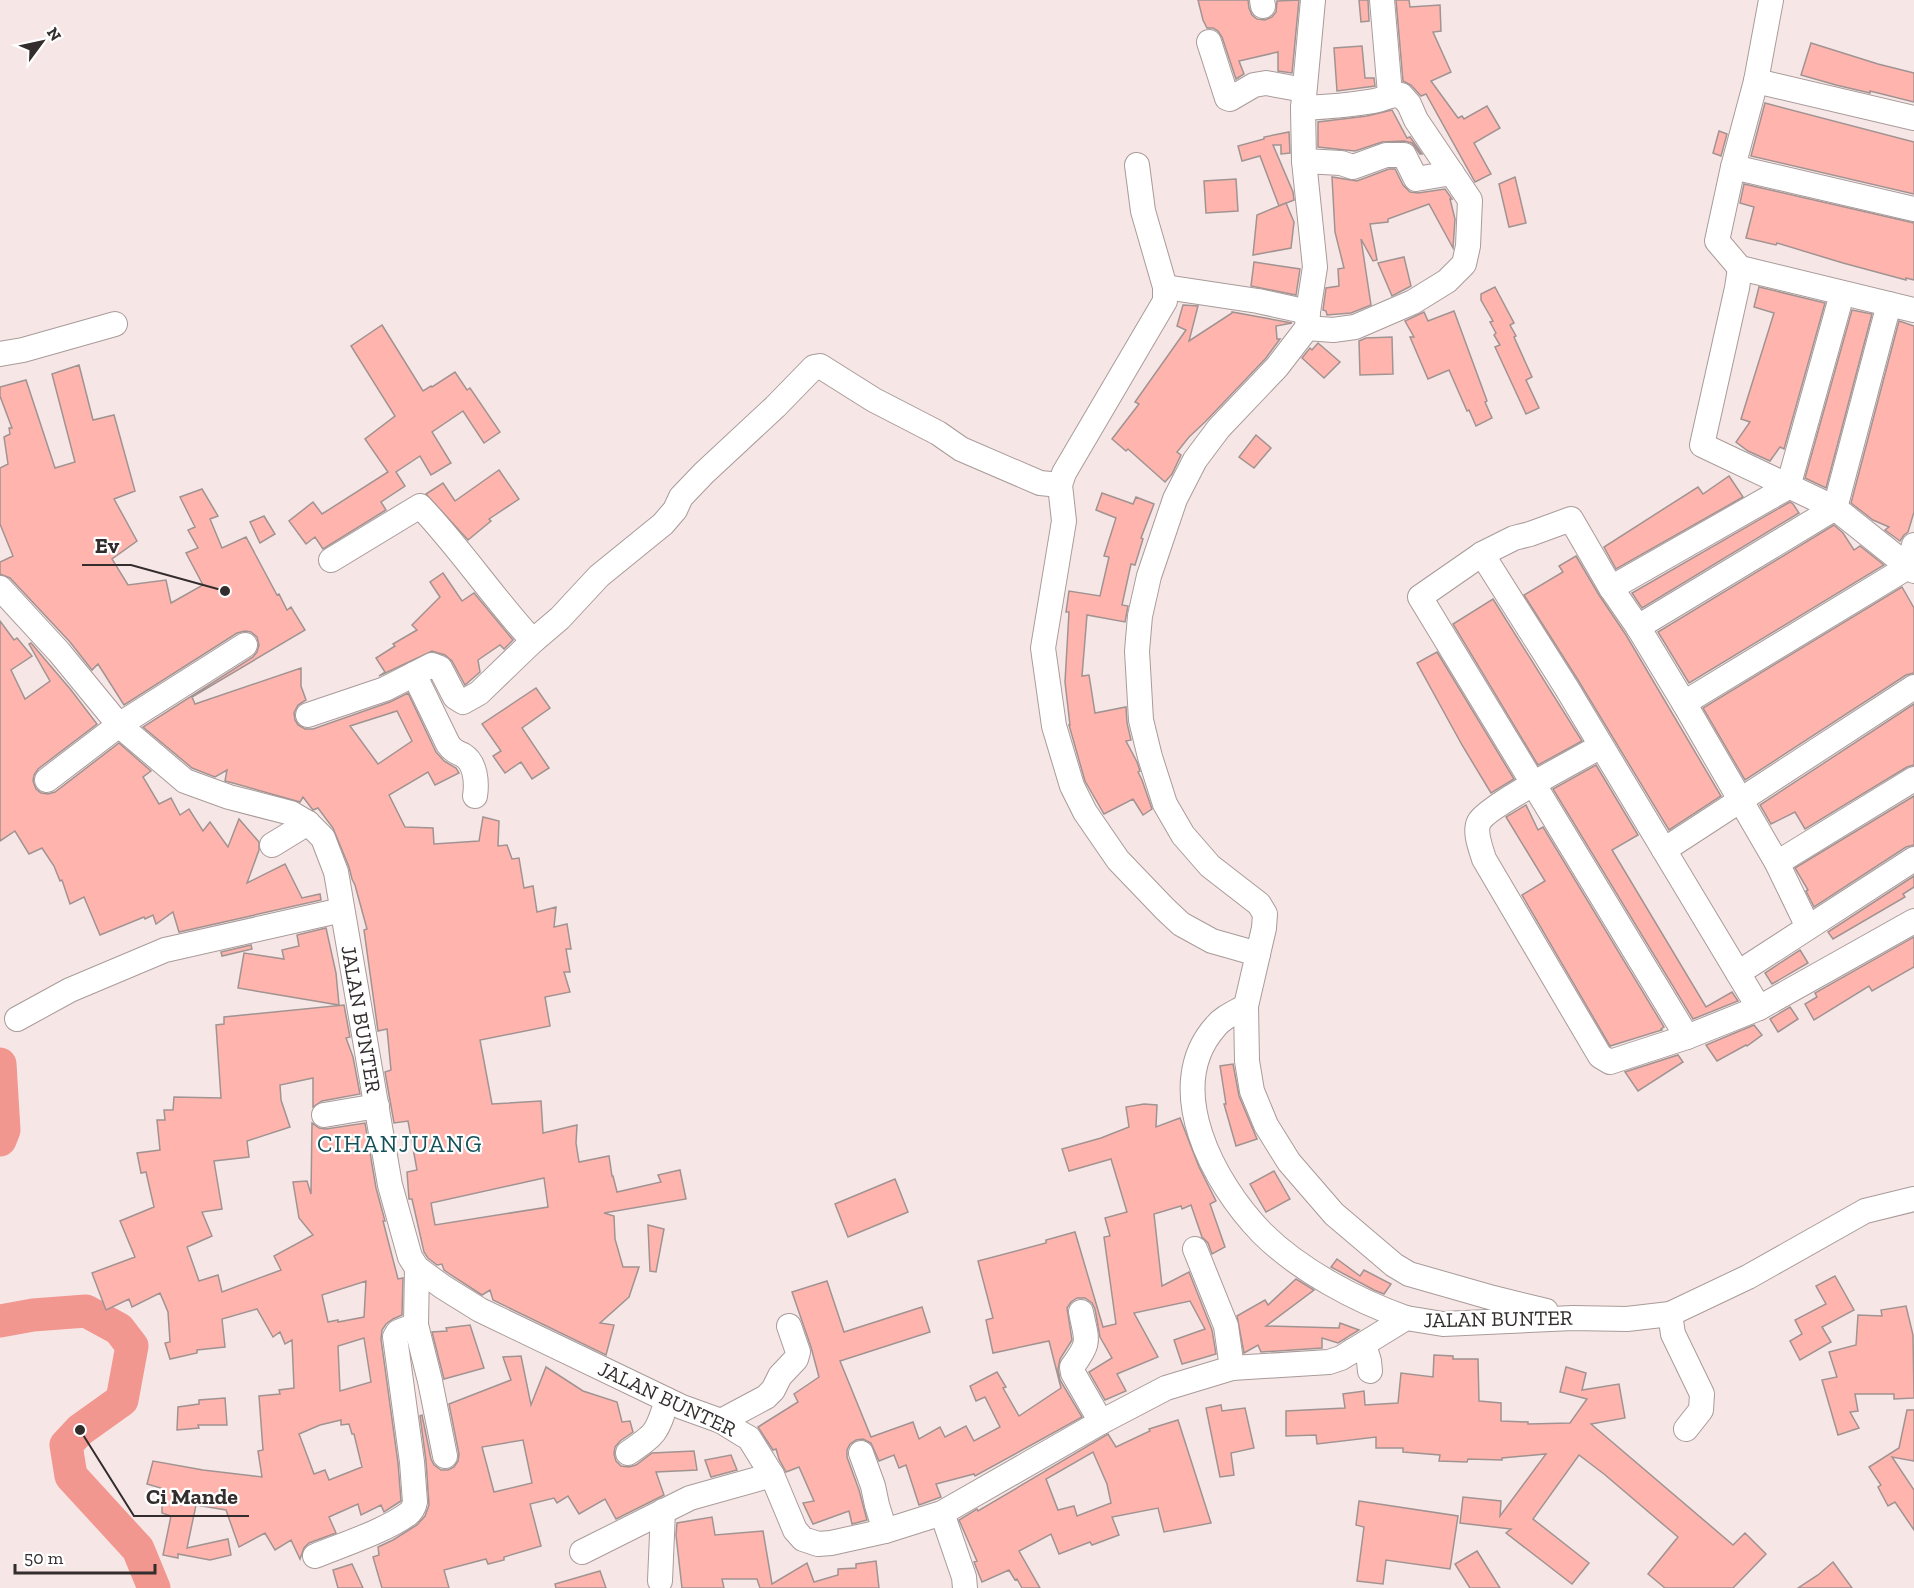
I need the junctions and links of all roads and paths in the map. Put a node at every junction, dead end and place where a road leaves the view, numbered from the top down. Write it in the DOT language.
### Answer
graph roads {
  1 [pos="1313,0"];
  2 [pos="1382,0"];
  3 [pos="1771,0"];
  4 [pos="1209,42"];
  5 [pos="1755,81"];
  6 [pos="1390,94"];
  7 [pos="1304,99"];
  8 [pos="1914,118"];
  9 [pos="1304,161"];
  10 [pos="1137,165"];
  11 [pos="1733,167"];
  12 [pos="1452,173"];
  13 [pos="1914,209"];
  14 [pos="1740,268"];
  15 [pos="1165,287"];
  16 [pos="1842,294"];
  17 [pos="1889,304"];
  18 [pos="1914,310"];
  19 [pos="1308,320"];
  20 [pos="115,324"];
  21 [pos="0,354"];
  22 [pos="1060,485"];
  23 [pos="1788,487"];
  24 [pos="1835,508"];
  25 [pos="1482,554"];
  26 [pos="332,560"];
  27 [pos="1912,561"];
  28 [pos="0,588"];
  29 [pos="1611,588"];
  30 [pos="1638,627"];
  31 [pos="533,641"];
  32 [pos="245,645"];
  33 [pos="414,674"];
  34 [pos="1914,687"];
  35 [pos="1684,703"];
  36 [pos="308,715"];
  37 [pos="119,725"];
  38 [pos="1601,746"];
  39 [pos="1914,779"];
  40 [pos="47,780"];
  41 [pos="1532,785"];
  42 [pos="475,796"];
  43 [pos="1741,801"];
  44 [pos="308,824"];
  45 [pos="272,844"];
  46 [pos="1664,850"];
  47 [pos="1914,859"];
  48 [pos="1777,863"];
  49 [pos="342,910"];
  50 [pos="1914,921"];
  51 [pos="1808,927"];
  52 [pos="1258,954"];
  53 [pos="1738,974"];
  54 [pos="1246,1006"];
  55 [pos="1759,1008"];
  56 [pos="17,1019"];
  57 [pos="1687,1037"];
  58 [pos="377,1106"];
  59 [pos="324,1114"];
  60 [pos="1914,1199"];
  61 [pos="1194,1249"];
  62 [pos="417,1268"];
  63 [pos="1081,1312"];
  64 [pos="1670,1314"];
  65 [pos="1406,1318"];
  66 [pos="1574,1318"];
  67 [pos="416,1325"];
  68 [pos="789,1326"];
  69 [pos="1352,1351"];
  70 [pos="1232,1368"];
  71 [pos="1370,1371"];
  72 [pos="667,1400"];
  73 [pos="722,1421"];
  74 [pos="1101,1422"];
  75 [pos="1686,1429"];
  76 [pos="628,1452"];
  77 [pos="861,1453"];
  78 [pos="445,1456"];
  79 [pos="772,1475"];
  80 [pos="663,1511"];
  81 [pos="942,1512"];
  82 [pos="885,1531"];
  83 [pos="582,1552"];
  84 [pos="315,1556"];
  85 [pos="660,1581"];
  86 [pos="965,1588"];
  1 -- 7 [label="street"];
  2 -- 6 [label="street"];
  3 -- 5 [label="street"];
  4 -- 7 [label="street"];
  5 -- 8 [label="street"];
  5 -- 11 [label="street"];
  6 -- 7 [label="street"];
  6 -- 12 [label="street"];
  7 -- 9 [label="street"];
  9 -- 12 [label="street"];
  9 -- 19 [label="street"];
  10 -- 15 [label="street"];
  11 -- 13 [label="street"];
  11 -- 14 [label="street"];
  12 -- 19 [label="street"];
  14 -- 16 [label="street"];
  14 -- 23 [label="street"];
  15 -- 19 [label="street"];
  15 -- 22 [label="street"];
  16 -- 17 [label="street"];
  16 -- 23 [label="street"];
  17 -- 18 [label="street"];
  17 -- 24 [label="street"];
  19 -- 52 [label="street"];
  20 -- 21 [label="street"];
  22 -- 31 [label="street"];
  22 -- 52 [label="street"];
  23 -- 24 [label="street"];
  23 -- 29 [label="street"];
  24 -- 27 [label="street"];
  24 -- 30 [label="street"];
  25 -- 29 [label="street"];
  25 -- 38 [label="street"];
  25 -- 41 [label="street"];
  26 -- 31 [label="street"];
  27 -- 35 [label="street"];
  28 -- 37 [label="street, JALAN BUNTER"];
  29 -- 30 [label="street"];
  30 -- 35 [label="street"];
  31 -- 33 [label="street"];
  32 -- 37 [label="street"];
  33 -- 36 [label="street"];
  33 -- 42 [label="street"];
  34 -- 43 [label="street"];
  35 -- 43 [label="street"];
  37 -- 40 [label="street"];
  37 -- 44 [label="street, JALAN BUNTER"];
  38 -- 41 [label="street"];
  38 -- 46 [label="street"];
  39 -- 48 [label="street"];
  41 -- 57 [label="street"];
  41 -- 57 [label="street"];
  43 -- 46 [label="street"];
  43 -- 48 [label="street"];
  44 -- 45 [label="street"];
  44 -- 49 [label="street, JALAN BUNTER"];
  46 -- 53 [label="street"];
  47 -- 51 [label="street"];
  48 -- 51 [label="street"];
  49 -- 56 [label="street"];
  49 -- 58 [label="street, JALAN BUNTER"];
  50 -- 55 [label="street"];
  51 -- 53 [label="street"];
  52 -- 54 [label="street"];
  53 -- 55 [label="street"];
  54 -- 65 [label="street"];
  54 -- 66 [label="street"];
  55 -- 57 [label="street"];
  58 -- 59 [label="street"];
  58 -- 62 [label="street, JALAN BUNTER"];
  60 -- 64 [label="street, JALAN BUNTER"];
  61 -- 70 [label="street"];
  62 -- 67 [label="street"];
  62 -- 72 [label="street, JALAN BUNTER"];
  63 -- 74 [label="street"];
  64 -- 66 [label="street, JALAN BUNTER"];
  64 -- 75 [label="street"];
  65 -- 66 [label="street, JALAN BUNTER"];
  65 -- 69 [label="street, JALAN BUNTER"];
  67 -- 78 [label="street"];
  67 -- 84 [label="street"];
  68 -- 73 [label="street"];
  69 -- 70 [label="street, JALAN BUNTER"];
  69 -- 71 [label="street"];
  70 -- 74 [label="street, JALAN BUNTER"];
  72 -- 73 [label="street, JALAN BUNTER"];
  72 -- 76 [label="street"];
  73 -- 79 [label="street, JALAN BUNTER"];
  74 -- 81 [label="street, JALAN BUNTER"];
  77 -- 82 [label="street"];
  79 -- 80 [label="street"];
  79 -- 82 [label="street, JALAN BUNTER"];
  80 -- 83 [label="street"];
  80 -- 85 [label="street"];
  81 -- 82 [label="street, JALAN BUNTER"];
  81 -- 86 [label="street"];
}
